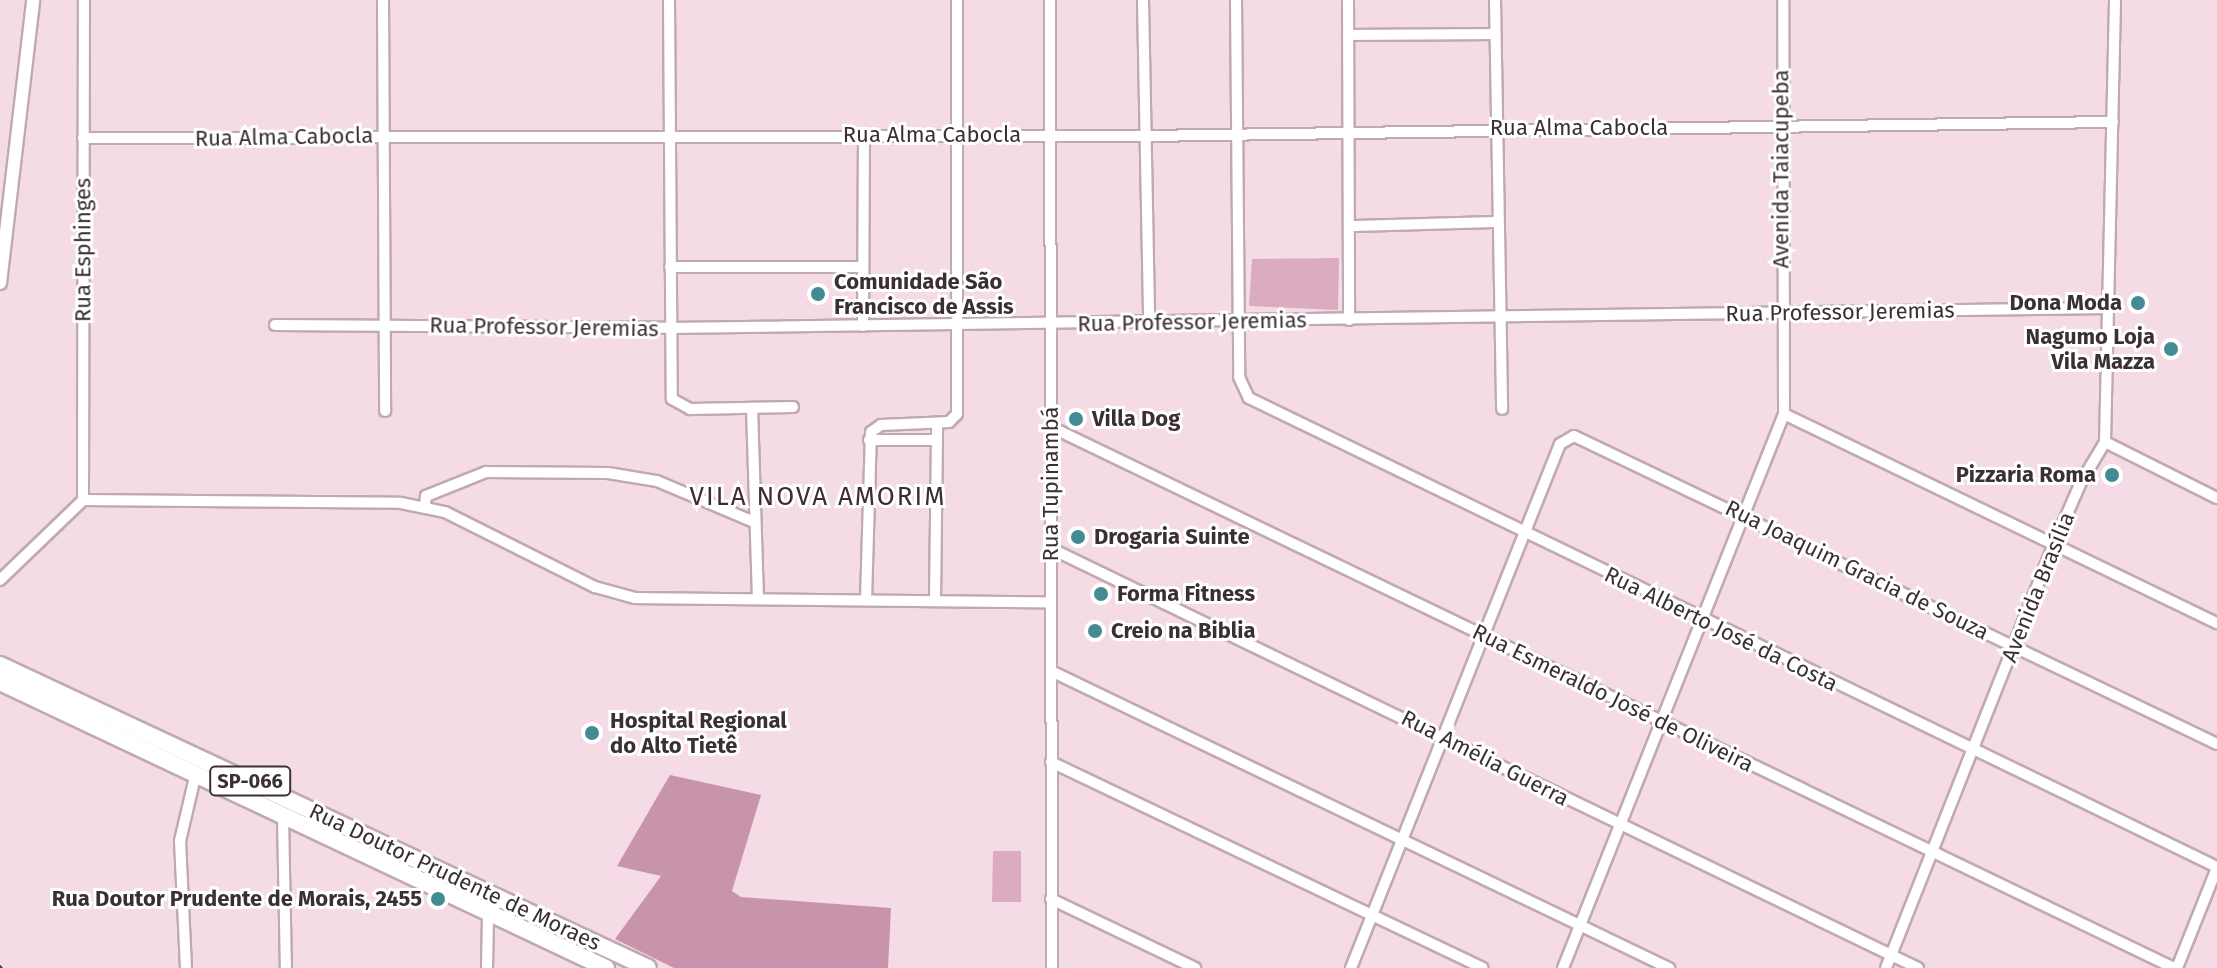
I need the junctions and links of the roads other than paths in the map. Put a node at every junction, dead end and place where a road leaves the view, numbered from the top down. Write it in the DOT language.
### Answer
graph roads {
  1 [pos="33,0"];
  2 [pos="84,0"];
  3 [pos="383,0"];
  4 [pos="669,0"];
  5 [pos="957,0"];
  6 [pos="1050,0"];
  7 [pos="1143,0"];
  8 [pos="1236,0"];
  9 [pos="1348,0"];
  10 [pos="1495,0"];
  11 [pos="1783,0"];
  12 [pos="2115,0"];
  13 [pos="1495,34"];
  14 [pos="1348,35"];
  15 [pos="2113,122"];
  16 [pos="1780,127"];
  17 [pos="1495,129"];
  18 [pos="1348,133"];
  19 [pos="1051,134"];
  20 [pos="1236,134"];
  21 [pos="383,135"];
  22 [pos="672,135"];
  23 [pos="956,135"];
  24 [pos="864,136"];
  25 [pos="1144,136"];
  26 [pos="83,138"];
  27 [pos="1498,222"];
  28 [pos="1351,226"];
  29 [pos="670,267"];
  30 [pos="863,267"];
  31 [pos="0,283"];
  32 [pos="2108,308"];
  33 [pos="1781,313"];
  34 [pos="1500,318"];
  35 [pos="1349,320"];
  36 [pos="1238,321"];
  37 [pos="1149,322"];
  38 [pos="1051,324"];
  39 [pos="275,325"];
  40 [pos="956,325"];
  41 [pos="383,326"];
  42 [pos="863,326"];
  43 [pos="669,328"];
  44 [pos="793,407"];
  45 [pos="752,408"];
  46 [pos="1502,409"];
  47 [pos="385,411"];
  48 [pos="1784,414"];
  49 [pos="937,424"];
  50 [pos="1051,427"];
  51 [pos="869,440"];
  52 [pos="936,440"];
  53 [pos="2105,442"];
  54 [pos="2217,498"];
  55 [pos="83,500"];
  56 [pos="425,505"];
  57 [pos="1745,515"];
  58 [pos="754,522"];
  59 [pos="1525,534"];
  60 [pos="2054,544"];
  61 [pos="1052,549"];
  62 [pos="0,580"];
  63 [pos="758,599"];
  64 [pos="866,600"];
  65 [pos="935,600"];
  66 [pos="1051,602"];
  67 [pos="1703,619"];
  68 [pos="2217,623"];
  69 [pos="1482,636"];
  70 [pos="2013,647"];
  71 [pos="0,665"];
  72 [pos="1051,671"];
  73 [pos="0,682"];
  74 [pos="1662,720"];
  75 [pos="1442,736"];
  76 [pos="2217,744"];
  77 [pos="1973,751"];
  78 [pos="1051,762"];
  79 [pos="196,773"];
  80 [pos="283,817"];
  81 [pos="1619,824"];
  82 [pos="1401,841"];
  83 [pos="1931,853"];
  84 [pos="2217,868"];
  85 [pos="500,898"];
  86 [pos="1051,899"];
  87 [pos="488,915"];
  88 [pos="1372,916"];
  89 [pos="1579,926"];
  90 [pos="1891,955"];
  91 [pos="186,968"];
  92 [pos="286,968"];
  93 [pos="487,968"];
  94 [pos="606,968"];
  95 [pos="648,968"];
  96 [pos="1052,968"];
  97 [pos="1195,968"];
  98 [pos="1351,968"];
  99 [pos="1482,968"];
  100 [pos="1563,968"];
  101 [pos="1669,968"];
  102 [pos="1886,968"];
  103 [pos="1918,968"];
  104 [pos="2176,968"];
  1 -- 31 [label="street"];
  2 -- 26 [label="street, Rua Esphinges"];
  3 -- 21 [label="street"];
  4 -- 22 [label="street"];
  5 -- 23 [label="street"];
  6 -- 19 [label="street, Rua Tupinambá"];
  7 -- 25 [label="street"];
  8 -- 20 [label="street"];
  9 -- 14 [label="street"];
  10 -- 13 [label="street"];
  11 -- 16 [label="street, Avenida Taiacupeba"];
  12 -- 15 [label="street, Avenida Brasília"];
  13 -- 14 [label="street"];
  13 -- 17 [label="street"];
  14 -- 18 [label="street"];
  15 -- 16 [label="street, Rua Alma Cabocla"];
  15 -- 32 [label="street, Avenida Brasília"];
  16 -- 17 [label="street, Rua Alma Cabocla"];
  16 -- 33 [label="street, Avenida Taiacupeba"];
  17 -- 18 [label="street, Rua Alma Cabocla"];
  17 -- 27 [label="street"];
  18 -- 20 [label="street, Rua Alma Cabocla"];
  18 -- 28 [label="street"];
  19 -- 23 [label="street, Rua Alma Cabocla"];
  19 -- 25 [label="street, Rua Alma Cabocla"];
  19 -- 38 [label="street, Rua Tupinambá"];
  20 -- 25 [label="street, Rua Alma Cabocla"];
  20 -- 36 [label="street"];
  21 -- 22 [label="street, Rua Alma Cabocla"];
  21 -- 26 [label="street, Rua Alma Cabocla"];
  21 -- 41 [label="street"];
  22 -- 24 [label="street, Rua Alma Cabocla"];
  22 -- 29 [label="street"];
  23 -- 24 [label="street, Rua Alma Cabocla"];
  23 -- 40 [label="street"];
  24 -- 30 [label="street"];
  25 -- 37 [label="street"];
  26 -- 55 [label="street, Rua Esphinges"];
  27 -- 28 [label="street"];
  27 -- 34 [label="street"];
  28 -- 35 [label="street"];
  29 -- 30 [label="street"];
  29 -- 43 [label="street"];
  30 -- 42 [label="street"];
  32 -- 33 [label="street, Rua Professor Jeremias"];
  32 -- 53 [label="street, Avenida Brasília"];
  33 -- 34 [label="street, Rua Professor Jeremias"];
  33 -- 48 [label="street, Avenida Taiacupeba"];
  34 -- 35 [label="street, Rua Professor Jeremias"];
  34 -- 46 [label="street"];
  35 -- 36 [label="street, Rua Professor Jeremias"];
  36 -- 37 [label="street, Rua Professor Jeremias"];
  36 -- 59 [label="street, Rua Alberto José da Costa"];
  37 -- 38 [label="street, Rua Professor Jeremias"];
  38 -- 40 [label="street, Rua Professor Jeremias"];
  38 -- 50 [label="street, Rua Tupinambá"];
  39 -- 41 [label="street, Rua Professor Jeremias"];
  40 -- 42 [label="street, Rua Professor Jeremias"];
  40 -- 49 [label="street"];
  41 -- 43 [label="street, Rua Professor Jeremias"];
  41 -- 47 [label="street"];
  42 -- 43 [label="street, Rua Professor Jeremias"];
  43 -- 45 [label="street"];
  44 -- 45 [label="street"];
  45 -- 58 [label="street"];
  48 -- 57 [label="street, Avenida Taiacupeba"];
  48 -- 60 [label="street"];
  49 -- 51 [label="street"];
  49 -- 52 [label="street"];
  50 -- 61 [label="street, Rua Tupinambá"];
  50 -- 69 [label="street, Rua Esmeraldo José de Oliveira"];
  51 -- 52 [label="street"];
  51 -- 64 [label="street"];
  52 -- 65 [label="street"];
  53 -- 54 [label="street"];
  53 -- 60 [label="street, Avenida Brasília"];
  55 -- 56 [label="street"];
  55 -- 62 [label="street"];
  56 -- 58 [label="street"];
  56 -- 63 [label="street"];
  57 -- 59 [label="street, Rua Joaquim Gracia de Souza"];
  57 -- 67 [label="street, Avenida Taiacupeba"];
  57 -- 70 [label="street, Rua Joaquim Gracia de Souza"];
  58 -- 63 [label="street"];
  59 -- 67 [label="street, Rua Alberto José da Costa"];
  59 -- 69 [label="street"];
  60 -- 68 [label="street"];
  60 -- 70 [label="street, Avenida Brasília"];
  61 -- 66 [label="street, Rua Tupinambá"];
  61 -- 75 [label="street, Rua Amélia Guerra"];
  63 -- 64 [label="street"];
  64 -- 65 [label="street"];
  65 -- 66 [label="street"];
  66 -- 72 [label="street, Rua Tupinambá"];
  67 -- 74 [label="street, Avenida Taiacupeba"];
  67 -- 77 [label="street, Rua Alberto José da Costa"];
  69 -- 74 [label="street, Rua Esmeraldo José de Oliveira"];
  69 -- 75 [label="street"];
  70 -- 76 [label="street, Rua Joaquim Gracia de Souza"];
  70 -- 77 [label="street, Avenida Brasília"];
  71 -- 85 [label="highway, Rua Doutor Prudente de Moraes / SP-066"];
  72 -- 78 [label="street, Rua Tupinambá"];
  72 -- 82 [label="street"];
  73 -- 79 [label="highway, Rua Doutor Prudente de Moraes / SP-066"];
  74 -- 81 [label="street, Avenida Taiacupeba"];
  74 -- 83 [label="street, Rua Esmeraldo José de Oliveira"];
  75 -- 81 [label="street, Rua Amélia Guerra"];
  75 -- 82 [label="street"];
  77 -- 83 [label="street, Avenida Brasília"];
  77 -- 84 [label="street, Rua Alberto José da Costa"];
  78 -- 86 [label="street, Rua Tupinambá"];
  78 -- 88 [label="street"];
  79 -- 80 [label="highway, Rua Doutor Prudente de Moraes / SP-066"];
  79 -- 91 [label="street"];
  80 -- 87 [label="highway, Rua Doutor Prudente de Moraes / SP-066"];
  80 -- 92 [label="street"];
  81 -- 89 [label="street, Avenida Taiacupeba"];
  81 -- 90 [label="street, Rua Amélia Guerra"];
  82 -- 88 [label="street"];
  82 -- 89 [label="street"];
  83 -- 90 [label="street, Avenida Brasília"];
  83 -- 104 [label="street, Rua Esmeraldo José de Oliveira"];
  84 -- 104 [label="street"];
  85 -- 87 [label="street"];
  85 -- 95 [label="highway, Rua Doutor Prudente de Moraes / SP-066"];
  86 -- 96 [label="street, Rua Tupinambá"];
  86 -- 97 [label="street"];
  87 -- 93 [label="street"];
  87 -- 94 [label="highway, Rua Doutor Prudente de Moraes / SP-066"];
  88 -- 98 [label="street"];
  88 -- 99 [label="street"];
  89 -- 100 [label="street, Avenida Taiacupeba"];
  89 -- 101 [label="street"];
  90 -- 102 [label="street, Avenida Brasília"];
  90 -- 103 [label="street, Rua Amélia Guerra"];
}
